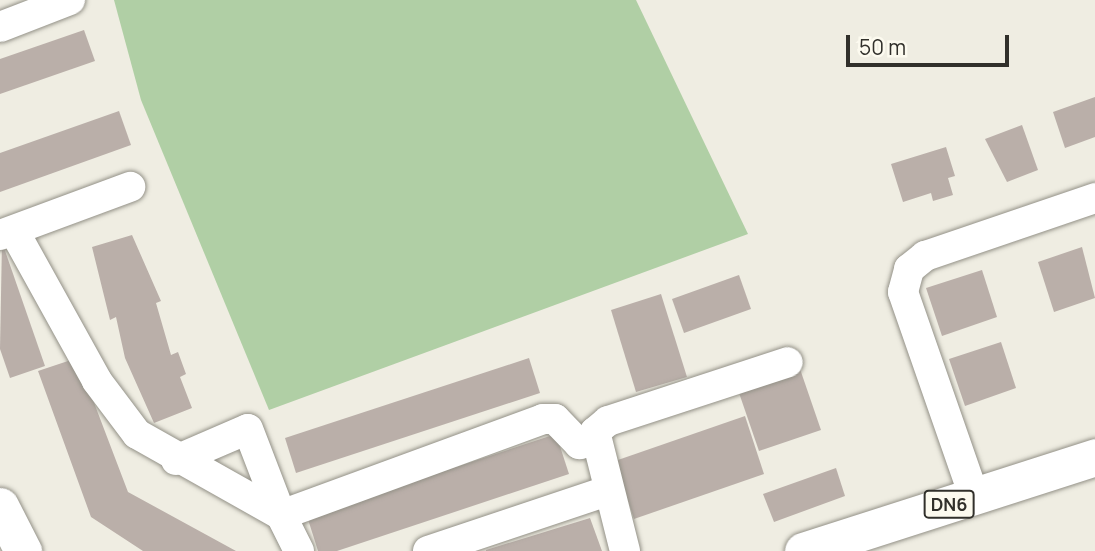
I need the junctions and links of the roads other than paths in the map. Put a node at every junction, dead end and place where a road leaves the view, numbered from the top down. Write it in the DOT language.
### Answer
graph roads {
  1 [pos="70,0"];
  2 [pos="0,27"];
  3 [pos="130,187"];
  4 [pos="1095,198"];
  5 [pos="7,233"];
  6 [pos="788,362"];
  7 [pos="594,442"];
  8 [pos="1095,457"];
  9 [pos="176,460"];
  10 [pos="607,491"];
  11 [pos="974,496"];
  12 [pos="0,506"];
  13 [pos="281,515"];
  14 [pos="23,551"];
  15 [pos="299,551"];
  16 [pos="428,551"];
  17 [pos="625,551"];
  18 [pos="803,551"];
  1 -- 2 [label="lane"];
  3 -- 5 [label="lane"];
  4 -- 11 [label="lane"];
  5 -- 9 [label="lane"];
  6 -- 7 [label="lane"];
  7 -- 10 [label="lane"];
  7 -- 13 [label="lane"];
  8 -- 11 [label="main road, DN6"];
  9 -- 13 [label="lane"];
  9 -- 13 [label="lane"];
  10 -- 16 [label="lane"];
  10 -- 17 [label="lane"];
  11 -- 18 [label="main road, DN6"];
  12 -- 14 [label="main road"];
  13 -- 15 [label="lane"];
}
